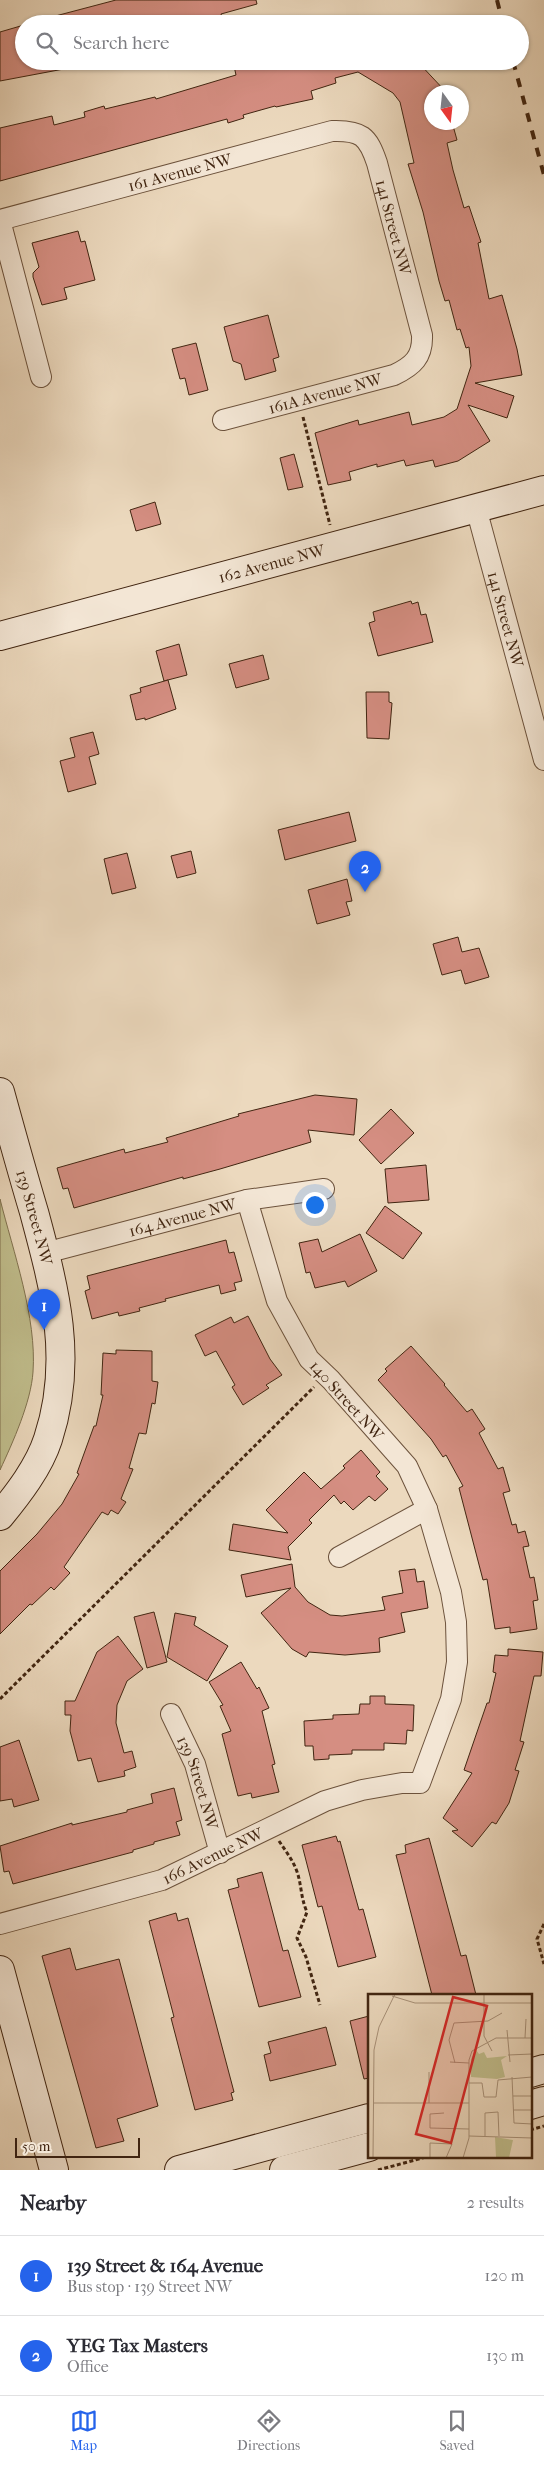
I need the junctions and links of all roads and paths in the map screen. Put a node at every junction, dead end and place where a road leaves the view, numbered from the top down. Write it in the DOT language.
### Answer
graph roads {
  1 [pos="361,135"];
  2 [pos="0,220"];
  3 [pos="420,354"];
  4 [pos="41,377"];
  5 [pos="298,400"];
  6 [pos="222,420"];
  7 [pos="544,490"];
  8 [pos="476,508"];
  9 [pos="336,546"];
  10 [pos="0,636"];
  11 [pos="544,760"];
  12 [pos="0,1092"];
  13 [pos="324,1189"];
  14 [pos="247,1200"];
  15 [pos="45,1253"];
  16 [pos="326,1375"];
  17 [pos="427,1509"];
  18 [pos="0,1516"];
  19 [pos="339,1557"];
  20 [pos="0,1699"];
  21 [pos="171,1714"];
  22 [pos="420,1783"];
  23 [pos="270,1827"];
  24 [pos="220,1853"];
  25 [pos="0,1924"];
  26 [pos="544,1924"];
  27 [pos="544,1964"];
  28 [pos="0,1970"];
  29 [pos="320,2005"];
  30 [pos="368,2118"];
  31 [pos="368,2147"];
  32 [pos="423,2158"];
  33 [pos="54,2170"];
  34 [pos="179,2170"];
  35 [pos="284,2170"];
  36 [pos="378,2170"];
  1 -- 2 [label="street, 161 Avenue NW"];
  1 -- 3 [label="street, 141 Street NW"];
  2 -- 4 [label="street"];
  3 -- 5 [label="street, 161A Avenue NW"];
  5 -- 6 [label="street, 161A Avenue NW"];
  5 -- 9 [label="path"];
  7 -- 8 [label="street, 162 Avenue NW"];
  8 -- 9 [label="street, 162 Avenue NW"];
  8 -- 11 [label="street, 141 Street NW"];
  9 -- 10 [label="street, 162 Avenue NW"];
  12 -- 15 [label="street, 139 Street NW"];
  13 -- 14 [label="street, 164 Avenue NW"];
  14 -- 15 [label="street, 164 Avenue NW"];
  14 -- 16 [label="street, 140 Street NW"];
  15 -- 18 [label="street, 139 Street NW"];
  16 -- 17 [label="street, 140 Street NW"];
  16 -- 20 [label="path"];
  17 -- 19 [label="street"];
  17 -- 22 [label="street, 140 Street NW"];
  21 -- 24 [label="street, 139 Street NW"];
  22 -- 23 [label="street, 166 Avenue NW"];
  23 -- 24 [label="street, 166 Avenue NW"];
  23 -- 29 [label="path"];
  24 -- 25 [label="street, 166 Avenue NW"];
  26 -- 27 [label="path"];
  28 -- 33 [label="street"];
  30 -- 34 [label="street"];
  31 -- 35 [label="street"];
  32 -- 36 [label="path"];
}
